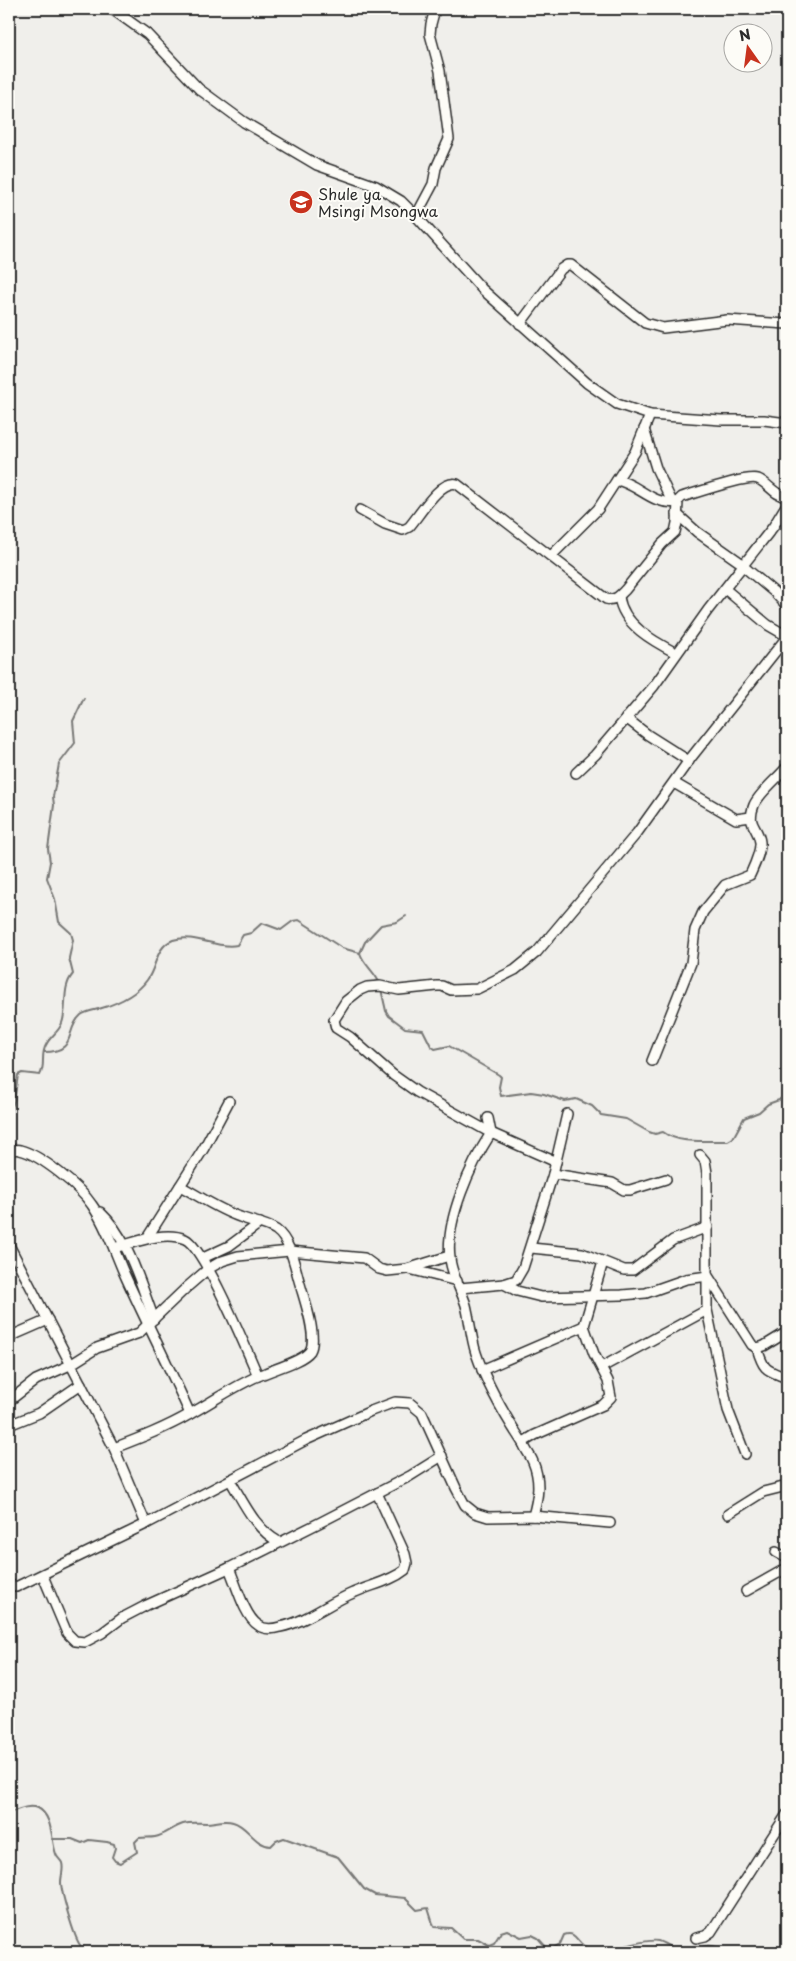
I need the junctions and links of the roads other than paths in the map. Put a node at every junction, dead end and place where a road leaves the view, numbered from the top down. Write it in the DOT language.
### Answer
graph roads {
  1 [pos="112,9"];
  2 [pos="434,9"];
  3 [pos="416,216"];
  4 [pos="520,324"];
  5 [pos="787,324"];
  6 [pos="650,415"];
  7 [pos="787,423"];
  8 [pos="644,429"];
  9 [pos="616,480"];
  10 [pos="787,497"];
  11 [pos="675,502"];
  12 [pos="787,504"];
  13 [pos="360,510"];
  14 [pos="677,514"];
  15 [pos="551,556"];
  16 [pos="743,566"];
  17 [pos="725,589"];
  18 [pos="619,597"];
  19 [pos="787,606"];
  20 [pos="787,636"];
  21 [pos="676,653"];
  22 [pos="626,718"];
  23 [pos="689,761"];
  24 [pos="787,767"];
  25 [pos="576,773"];
  26 [pos="674,783"];
  27 [pos="751,817"];
  28 [pos="652,1061"];
  29 [pos="230,1101"];
  30 [pos="567,1114"];
  31 [pos="488,1118"];
  32 [pos="491,1133"];
  33 [pos="9,1150"];
  34 [pos="700,1155"];
  35 [pos="556,1162"];
  36 [pos="553,1174"];
  37 [pos="666,1179"];
  38 [pos="180,1186"];
  39 [pos="92,1205"];
  40 [pos="260,1223"];
  41 [pos="708,1227"];
  42 [pos="147,1238"];
  43 [pos="123,1245"];
  44 [pos="114,1248"];
  45 [pos="531,1248"];
  46 [pos="10,1249"];
  47 [pos="290,1250"];
  48 [pos="449,1256"];
  49 [pos="203,1258"];
  50 [pos="603,1262"];
  51 [pos="208,1269"];
  52 [pos="407,1269"];
  53 [pos="708,1276"];
  54 [pos="458,1284"];
  55 [pos="504,1284"];
  56 [pos="594,1296"];
  57 [pos="707,1310"];
  58 [pos="48,1320"];
  59 [pos="151,1322"];
  60 [pos="584,1326"];
  61 [pos="787,1332"];
  62 [pos="9,1337"];
  63 [pos="757,1348"];
  64 [pos="70,1365"];
  65 [pos="602,1366"];
  66 [pos="482,1370"];
  67 [pos="258,1376"];
  68 [pos="787,1378"];
  69 [pos="81,1384"];
  70 [pos="9,1401"];
  71 [pos="190,1414"];
  72 [pos="9,1425"];
  73 [pos="524,1445"];
  74 [pos="114,1448"];
  75 [pos="745,1454"];
  76 [pos="442,1456"];
  77 [pos="230,1480"];
  78 [pos="787,1486"];
  79 [pos="377,1494"];
  80 [pos="728,1514"];
  81 [pos="533,1516"];
  82 [pos="610,1523"];
  83 [pos="146,1524"];
  84 [pos="279,1542"];
  85 [pos="776,1552"];
  86 [pos="787,1558"];
  87 [pos="229,1568"];
  88 [pos="787,1568"];
  89 [pos="43,1576"];
  90 [pos="9,1584"];
  91 [pos="746,1591"];
  92 [pos="787,1814"];
  93 [pos="696,1938"];
  1 -- 3 [label="street"];
  2 -- 3 [label="street"];
  3 -- 4 [label="street"];
  4 -- 5 [label="street"];
  4 -- 6 [label="street"];
  6 -- 7 [label="street"];
  6 -- 8 [label="street"];
  8 -- 9 [label="street"];
  8 -- 11 [label="street"];
  9 -- 11 [label="street"];
  9 -- 15 [label="street"];
  10 -- 11 [label="street"];
  11 -- 14 [label="street"];
  12 -- 16 [label="street"];
  13 -- 15 [label="street"];
  14 -- 16 [label="street"];
  14 -- 18 [label="street"];
  15 -- 18 [label="street"];
  16 -- 17 [label="street"];
  16 -- 19 [label="street"];
  17 -- 20 [label="street"];
  17 -- 21 [label="street"];
  18 -- 21 [label="street"];
  20 -- 23 [label="street"];
  21 -- 22 [label="street"];
  22 -- 23 [label="street"];
  22 -- 25 [label="street"];
  23 -- 26 [label="street"];
  24 -- 27 [label="street"];
  26 -- 27 [label="street"];
  26 -- 32 [label="street"];
  27 -- 28 [label="street"];
  29 -- 38 [label="street"];
  30 -- 35 [label="street"];
  31 -- 32 [label="street"];
  32 -- 35 [label="street"];
  32 -- 48 [label="street"];
  33 -- 39 [label="street"];
  34 -- 41 [label="street"];
  35 -- 36 [label="street"];
  36 -- 37 [label="street"];
  36 -- 45 [label="street"];
  38 -- 40 [label="street"];
  38 -- 42 [label="street"];
  39 -- 43 [label="street"];
  39 -- 44 [label="street"];
  40 -- 47 [label="street"];
  40 -- 49 [label="street"];
  41 -- 50 [label="street"];
  41 -- 53 [label="street"];
  42 -- 43 [label="street"];
  42 -- 49 [label="street"];
  43 -- 44 [label="street"];
  43 -- 59 [label="street"];
  44 -- 59 [label="street"];
  45 -- 50 [label="street"];
  45 -- 55 [label="street"];
  46 -- 58 [label="street"];
  47 -- 51 [label="street"];
  47 -- 52 [label="street"];
  47 -- 67 [label="street"];
  48 -- 52 [label="street"];
  48 -- 54 [label="street"];
  49 -- 51 [label="street"];
  50 -- 56 [label="street"];
  51 -- 59 [label="street"];
  51 -- 67 [label="street"];
  52 -- 54 [label="street"];
  53 -- 56 [label="street"];
  53 -- 57 [label="street"];
  53 -- 63 [label="street"];
  54 -- 55 [label="street"];
  54 -- 66 [label="street"];
  55 -- 56 [label="street"];
  56 -- 60 [label="street"];
  57 -- 65 [label="street"];
  57 -- 75 [label="street"];
  58 -- 62 [label="street"];
  58 -- 64 [label="street"];
  59 -- 64 [label="street"];
  59 -- 71 [label="street"];
  60 -- 65 [label="street"];
  60 -- 66 [label="street"];
  61 -- 63 [label="street"];
  63 -- 68 [label="street"];
  64 -- 69 [label="street"];
  64 -- 70 [label="street"];
  65 -- 73 [label="street"];
  66 -- 73 [label="street"];
  67 -- 71 [label="street"];
  69 -- 72 [label="street"];
  69 -- 74 [label="street"];
  71 -- 74 [label="street"];
  73 -- 81 [label="street"];
  74 -- 83 [label="street"];
  76 -- 77 [label="street"];
  76 -- 79 [label="street"];
  76 -- 81 [label="street"];
  77 -- 83 [label="street"];
  77 -- 84 [label="street"];
  78 -- 80 [label="street"];
  79 -- 84 [label="street"];
  79 -- 87 [label="street"];
  81 -- 82 [label="street"];
  83 -- 89 [label="street"];
  84 -- 87 [label="street"];
  85 -- 86 [label="street"];
  87 -- 89 [label="street"];
  88 -- 91 [label="street"];
  89 -- 90 [label="street"];
  92 -- 93 [label="street"];
}
